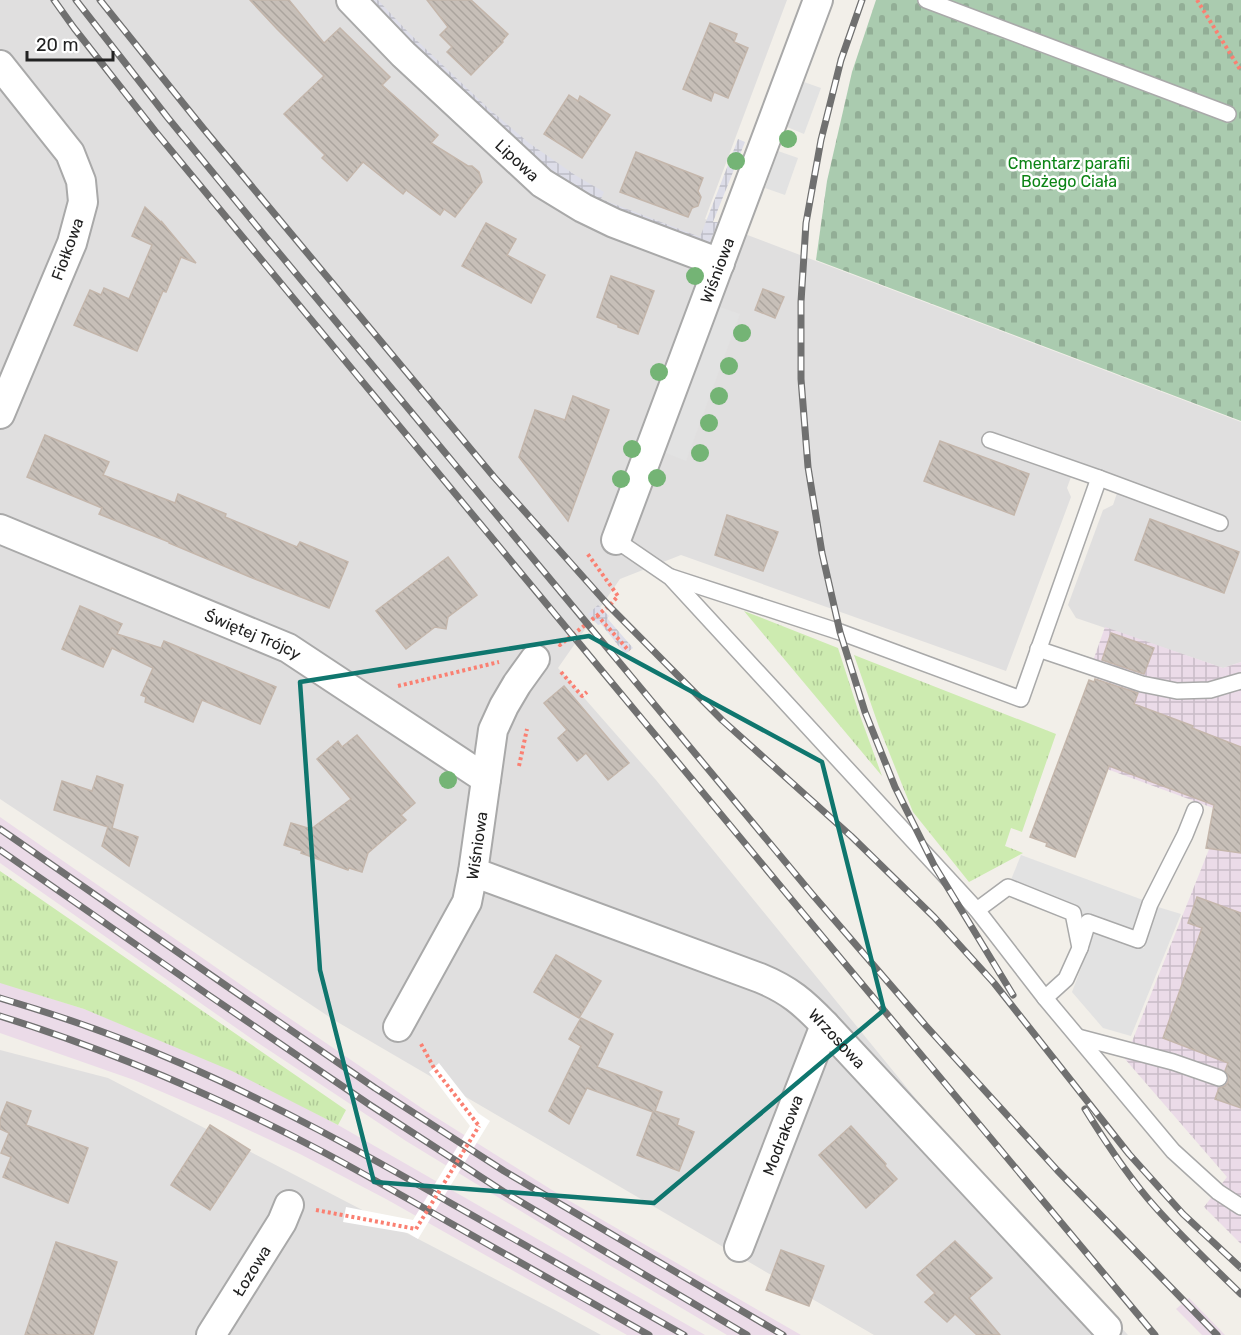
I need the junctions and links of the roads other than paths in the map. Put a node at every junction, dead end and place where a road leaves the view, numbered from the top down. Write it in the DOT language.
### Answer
graph roads {
  1 [pos="351,0"];
  2 [pos="818,0"];
  3 [pos="926,0"];
  4 [pos="0,65"];
  5 [pos="1228,114"];
  6 [pos="720,263"];
  7 [pos="0,414"];
  8 [pos="990,440"];
  9 [pos="1099,478"];
  10 [pos="1220,523"];
  11 [pos="0,529"];
  12 [pos="616,540"];
  13 [pos="670,577"];
  14 [pos="1038,649"];
  15 [pos="545,662"];
  16 [pos="1241,681"];
  17 [pos="486,779"];
  18 [pos="1195,810"];
  19 [pos="473,872"];
  20 [pos="977,910"];
  21 [pos="1073,913"];
  22 [pos="1088,922"];
  23 [pos="1080,948"];
  24 [pos="1045,998"];
  25 [pos="825,1024"];
  26 [pos="398,1027"];
  27 [pos="1078,1037"];
  28 [pos="1219,1078"];
  29 [pos="289,1205"];
  30 [pos="1241,1207"];
  31 [pos="739,1246"];
  32 [pos="1111,1332"];
  33 [pos="212,1335"];
  1 -- 6 [label="street, Lipowa"];
  2 -- 6 [label="street, Wiśniowa"];
  3 -- 5 [label="lane"];
  4 -- 7 [label="street, Fiołkowa"];
  6 -- 12 [label="street, Wiśniowa"];
  8 -- 9 [label="lane"];
  9 -- 10 [label="lane"];
  9 -- 14 [label="lane"];
  11 -- 17 [label="street, Świętej Trójcy"];
  12 -- 13 [label="lane"];
  13 -- 14 [label="lane"];
  13 -- 20 [label="lane"];
  14 -- 16 [label="lane"];
  15 -- 17 [label="street, Wiśniowa"];
  17 -- 19 [label="street, Wiśniowa"];
  18 -- 22 [label="lane"];
  19 -- 25 [label="street, Wrzosowa"];
  19 -- 26 [label="street, Wiśniowa"];
  20 -- 21 [label="lane"];
  20 -- 24 [label="lane"];
  21 -- 22 [label="lane"];
  21 -- 23 [label="lane"];
  22 -- 23 [label="lane"];
  23 -- 24 [label="lane"];
  24 -- 27 [label="lane"];
  25 -- 31 [label="street, Modrakowa"];
  25 -- 32 [label="street, Wrzosowa"];
  27 -- 28 [label="lane"];
  27 -- 30 [label="lane"];
  29 -- 33 [label="street, Łozowa"];
}
